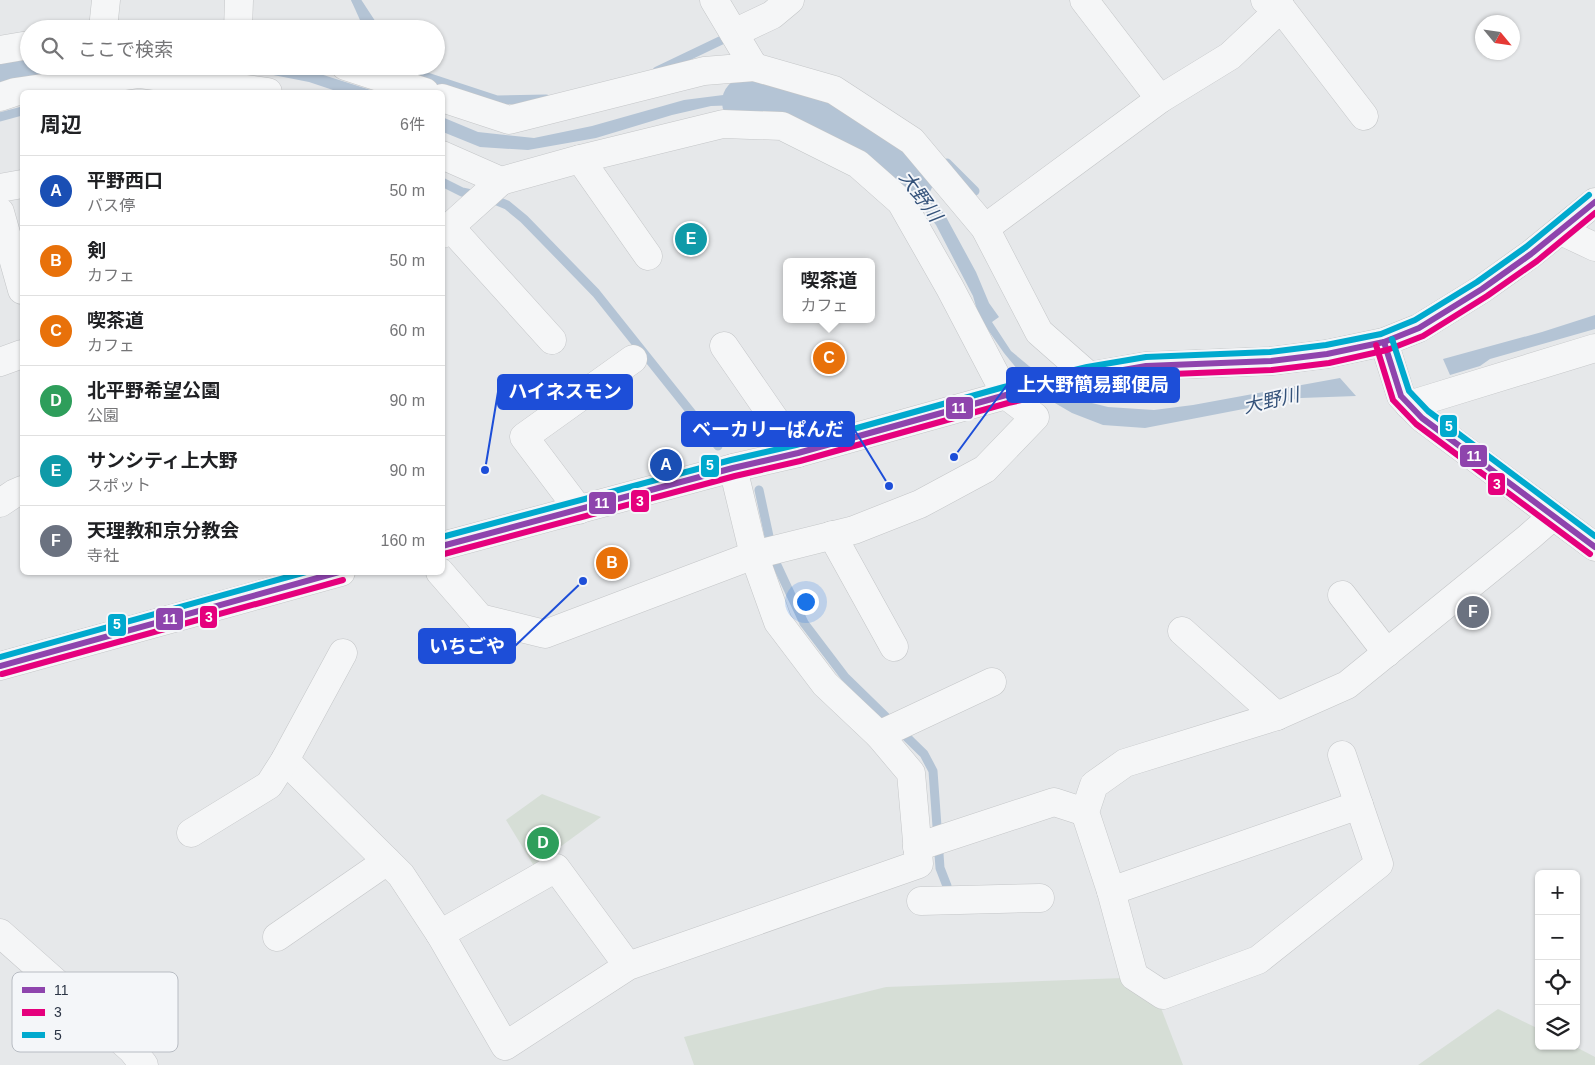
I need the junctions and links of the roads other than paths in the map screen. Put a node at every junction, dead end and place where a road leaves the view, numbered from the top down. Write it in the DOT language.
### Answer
graph roads {
  1 [pos="106,0"];
  2 [pos="239,0"];
  3 [pos="714,0"];
  4 [pos="790,0"];
  5 [pos="1084,0"];
  6 [pos="1273,4"];
  7 [pos="105,20"];
  8 [pos="238,20"];
  9 [pos="734,33"];
  10 [pos="20,47"];
  11 [pos="0,50"];
  12 [pos="754,67"];
  13 [pos="132,75"];
  14 [pos="146,75"];
  15 [pos="373,75"];
  16 [pos="29,90"];
  17 [pos="254,90"];
  18 [pos="419,90"];
  19 [pos="20,91"];
  20 [pos="0,97"];
  21 [pos="445,99"];
  22 [pos="1160,99"];
  23 [pos="1364,116"];
  24 [pos="445,156"];
  25 [pos="580,159"];
  26 [pos="501,181"];
  27 [pos="20,184"];
  28 [pos="0,188"];
  29 [pos="1595,202"];
  30 [pos="0,212"];
  31 [pos="985,228"];
  32 [pos="446,231"];
  33 [pos="1561,231"];
  34 [pos="1595,247"];
  35 [pos="648,256"];
  36 [pos="20,283"];
  37 [pos="552,340"];
  38 [pos="1384,342"];
  39 [pos="724,346"];
  40 [pos="1595,348"];
  41 [pos="20,355"];
  42 [pos="633,359"];
  43 [pos="0,362"];
  44 [pos="1089,376"];
  45 [pos="1006,395"];
  46 [pos="1409,405"];
  47 [pos="798,453"];
  48 [pos="733,468"];
  49 [pos="20,491"];
  50 [pos="0,503"];
  51 [pos="579,510"];
  52 [pos="1552,516"];
  53 [pos="832,535"];
  54 [pos="446,541"];
  55 [pos="1595,547"];
  56 [pos="754,555"];
  57 [pos="329,575"];
  58 [pos="443,575"];
  59 [pos="1342,595"];
  60 [pos="1182,631"];
  61 [pos="894,647"];
  62 [pos="1386,653"];
  63 [pos="343,654"];
  64 [pos="0,666"];
  65 [pos="992,682"];
  66 [pos="1276,716"];
  67 [pos="879,735"];
  68 [pos="1342,755"];
  69 [pos="285,760"];
  70 [pos="1359,806"];
  71 [pos="1085,812"];
  72 [pos="191,833"];
  73 [pos="918,856"];
  74 [pos="388,861"];
  75 [pos="1111,891"];
  76 [pos="1040,898"];
  77 [pos="0,933"];
  78 [pos="440,934"];
  79 [pos="277,937"];
  80 [pos="628,966"];
  81 [pos="44,972"];
  82 [pos="134,1052"];
  83 [pos="144,1065"];
  1 -- 7 [label="street"];
  2 -- 8 [label="street"];
  3 -- 9 [label="street"];
  4 -- 9 [label="street"];
  5 -- 22 [label="street"];
  6 -- 22 [label="street"];
  6 -- 23 [label="street"];
  9 -- 12 [label="street"];
  10 -- 11 [label="street"];
  12 -- 21 [label="street"];
  12 -- 31 [label="street"];
  13 -- 16 [label="street"];
  14 -- 17 [label="street"];
  15 -- 18 [label="street"];
  19 -- 20 [label="street"];
  22 -- 31 [label="street"];
  24 -- 26 [label="street"];
  25 -- 26 [label="street"];
  25 -- 35 [label="street"];
  25 -- 45 [label="street"];
  26 -- 32 [label="street"];
  27 -- 28 [label="street"];
  29 -- 33 [label="street"];
  30 -- 36 [label="street"];
  31 -- 44 [label="street"];
  32 -- 37 [label="street"];
  33 -- 34 [label="street"];
  33 -- 38 [label="street"];
  38 -- 44 [label="street"];
  38 -- 46 [label="street"];
  39 -- 47 [label="street"];
  40 -- 46 [label="street"];
  41 -- 43 [label="street"];
  42 -- 51 [label="street"];
  44 -- 45 [label="street"];
  45 -- 47 [label="street"];
  45 -- 53 [label="street"];
  46 -- 52 [label="street"];
  47 -- 48 [label="street"];
  48 -- 51 [label="street"];
  48 -- 56 [label="street"];
  49 -- 50 [label="street"];
  51 -- 54 [label="street"];
  52 -- 55 [label="street"];
  52 -- 62 [label="street"];
  53 -- 56 [label="street"];
  53 -- 61 [label="street"];
  56 -- 58 [label="street"];
  56 -- 67 [label="street"];
  57 -- 64 [label="street"];
  59 -- 62 [label="street"];
  60 -- 66 [label="street"];
  62 -- 66 [label="street"];
  63 -- 69 [label="street"];
  65 -- 67 [label="street"];
  66 -- 71 [label="street"];
  67 -- 73 [label="street"];
  68 -- 70 [label="street"];
  69 -- 72 [label="street"];
  69 -- 74 [label="street"];
  70 -- 75 [label="street"];
  70 -- 75 [label="street"];
  71 -- 73 [label="street"];
  71 -- 75 [label="street"];
  73 -- 76 [label="street"];
  73 -- 80 [label="street"];
  74 -- 78 [label="street"];
  74 -- 79 [label="street"];
  77 -- 81 [label="street"];
  78 -- 80 [label="street"];
  78 -- 80 [label="street"];
  82 -- 83 [label="street"];
}
